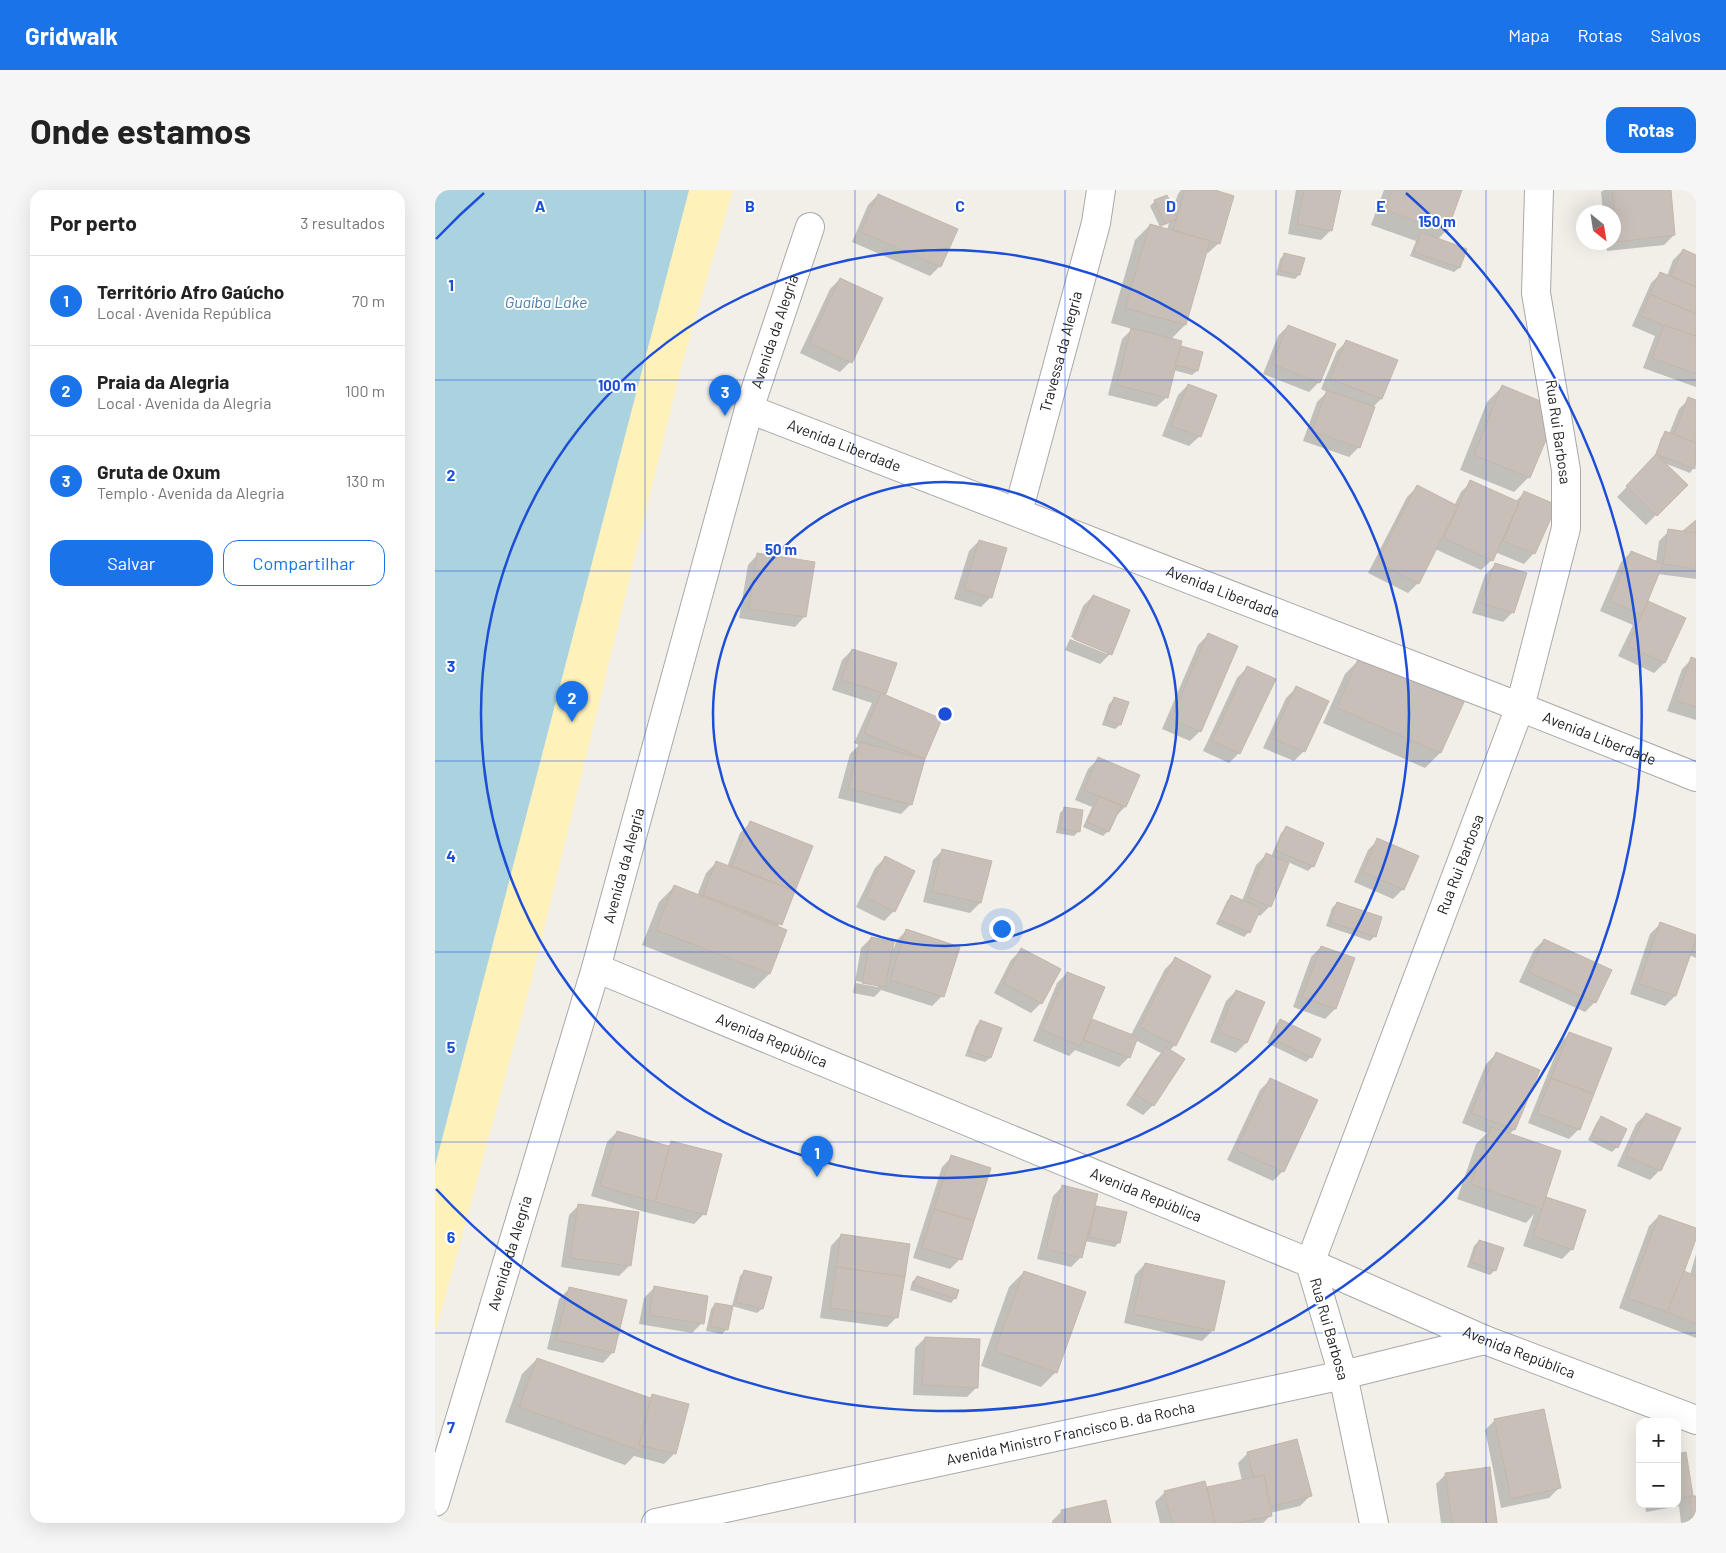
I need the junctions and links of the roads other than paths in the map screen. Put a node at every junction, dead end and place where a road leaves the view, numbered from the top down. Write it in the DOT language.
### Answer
graph roads {
  1 [pos="1101,190"];
  2 [pos="1539,190"];
  3 [pos="810,227"];
  4 [pos="749,409"];
  5 [pos="1018,512"];
  6 [pos="1519,707"];
  7 [pos="1696,777"];
  8 [pos="596,968"];
  9 [pos="1310,1263"];
  10 [pos="1485,1340"];
  11 [pos="1343,1375"];
  12 [pos="1696,1420"];
  13 [pos="435,1502"];
  14 [pos="656,1523"];
  15 [pos="1374,1523"];
  1 -- 5 [label="street, Travessa da Alegria"];
  2 -- 6 [label="street, Rua Rui Barbosa"];
  3 -- 4 [label="street, Avenida da Alegria"];
  4 -- 5 [label="street, Avenida Liberdade"];
  4 -- 8 [label="street, Avenida da Alegria"];
  5 -- 6 [label="street, Avenida Liberdade"];
  6 -- 7 [label="street, Avenida Liberdade"];
  6 -- 9 [label="street, Rua Rui Barbosa"];
  8 -- 9 [label="street, Avenida República"];
  8 -- 13 [label="street, Avenida da Alegria"];
  9 -- 10 [label="street, Avenida República"];
  9 -- 11 [label="street, Rua Rui Barbosa"];
  10 -- 11 [label="street, Avenida Ministro Francisco B. da Rocha"];
  10 -- 12 [label="street, Avenida República"];
  11 -- 14 [label="street, Avenida Ministro Francisco B. da Rocha"];
  11 -- 15 [label="street, Rua Rui Barbosa"];
}
